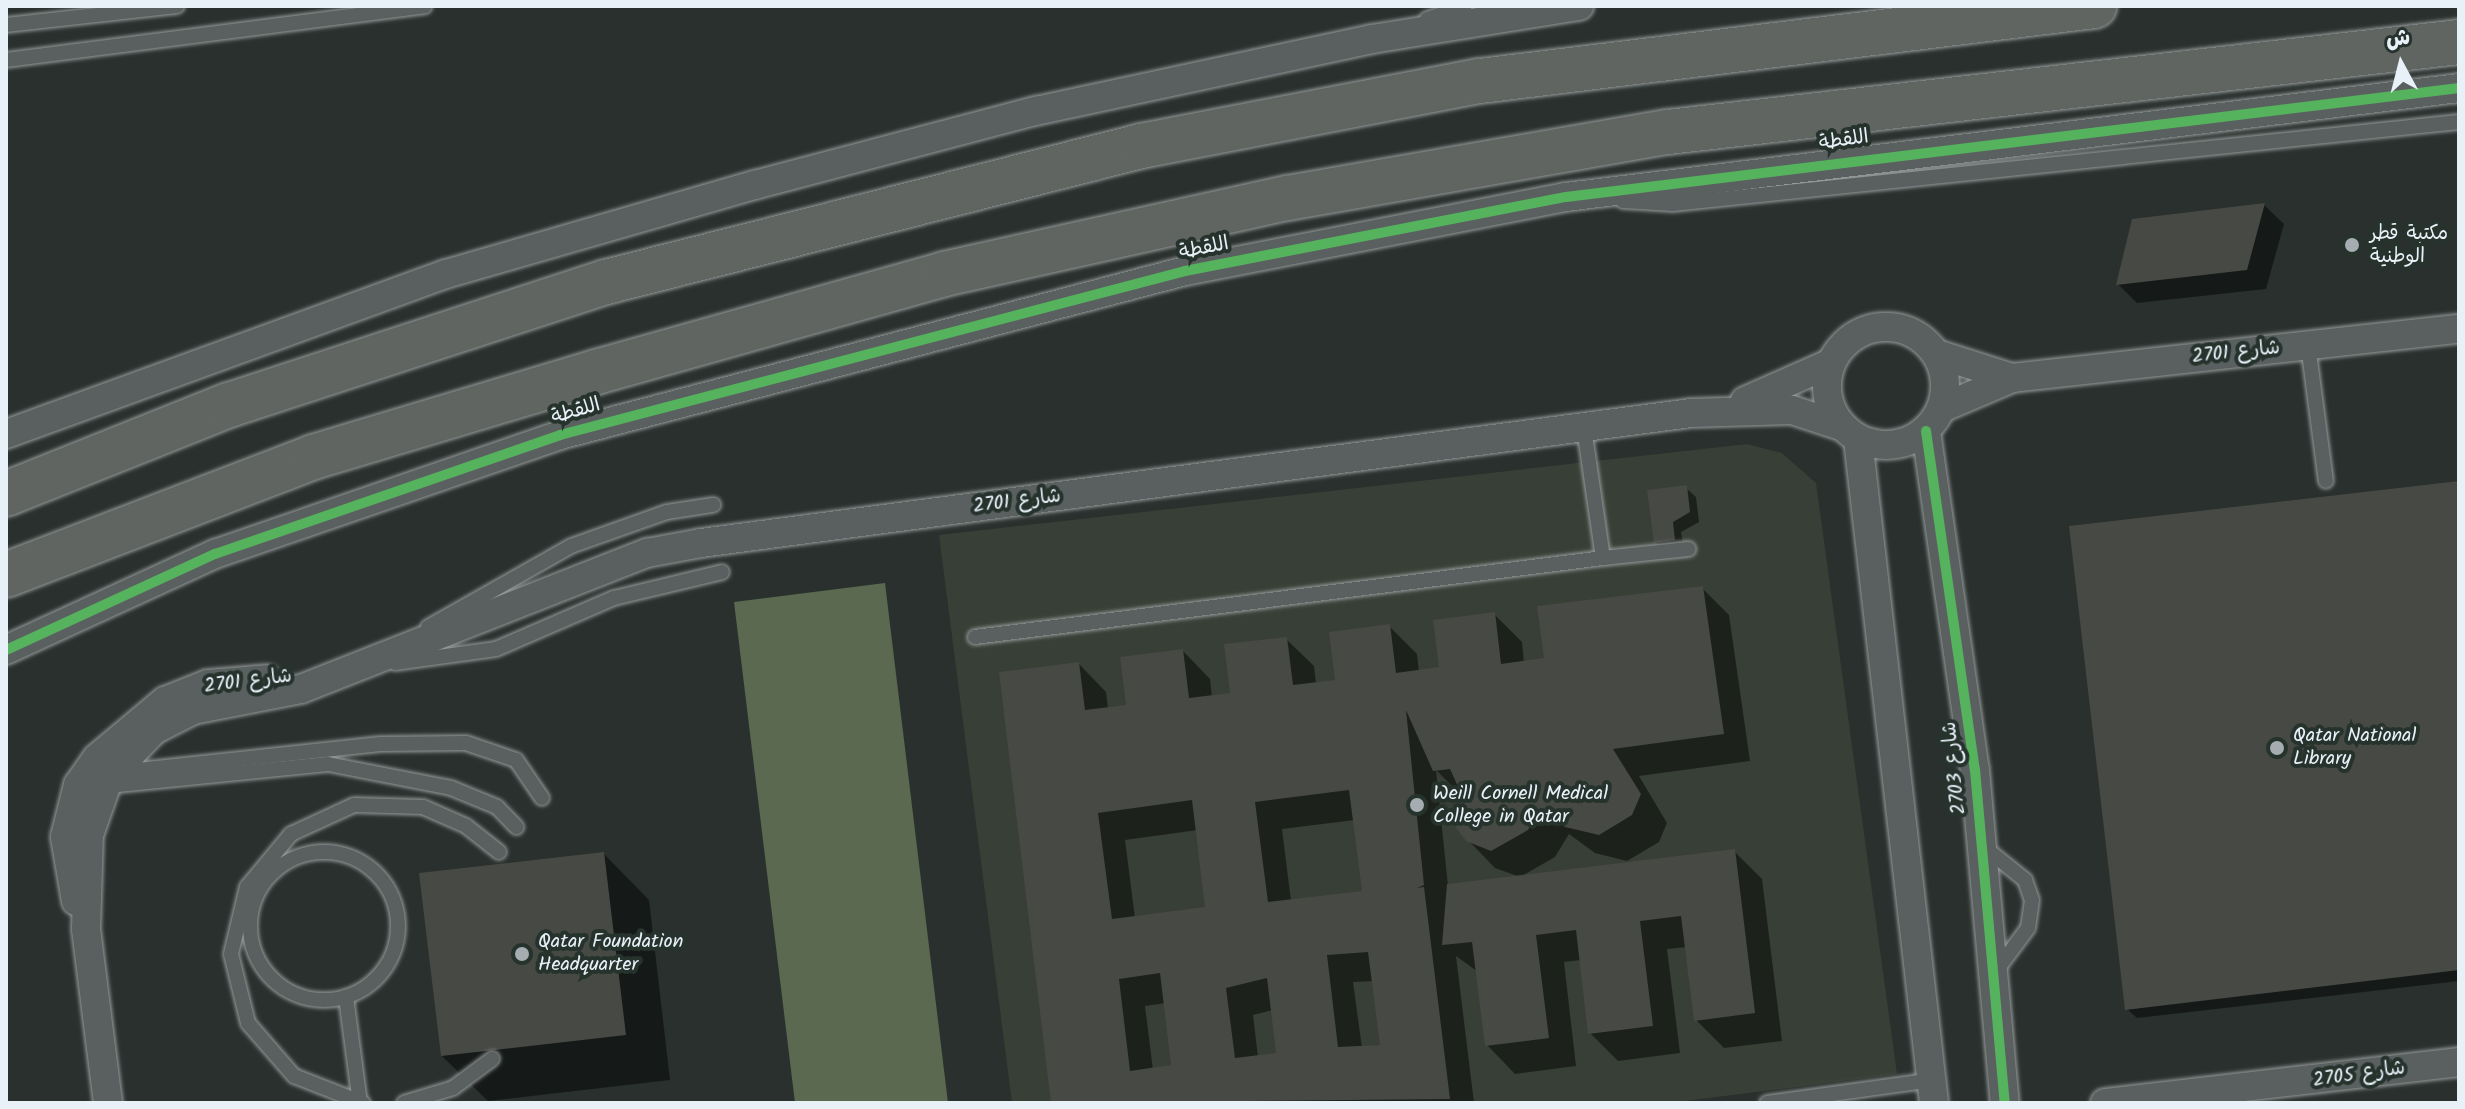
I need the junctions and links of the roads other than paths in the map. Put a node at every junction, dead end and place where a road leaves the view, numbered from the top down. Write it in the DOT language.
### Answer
graph roads {
  1 [pos="177,6"];
  2 [pos="425,6"];
  3 [pos="1465,6"];
  4 [pos="1579,6"];
  5 [pos="2094,6"];
  6 [pos="6,25"];
  7 [pos="1372,39"];
  8 [pos="2459,42"];
  9 [pos="6,60"];
  10 [pos="2459,88"];
  11 [pos="2459,122"];
  12 [pos="1566,197"];
  13 [pos="2459,329"];
  14 [pos="2308,345"];
  15 [pos="1937,354"];
  16 [pos="1831,363"];
  17 [pos="2012,378"];
  18 [pos="1691,413"];
  19 [pos="1934,419"];
  20 [pos="1584,428"];
  21 [pos="1850,432"];
  22 [pos="6,434"];
  23 [pos="2326,481"];
  24 [pos="7,493"];
  25 [pos="713,505"];
  26 [pos="1689,549"];
  27 [pos="1603,558"];
  28 [pos="722,572"];
  29 [pos="6,575"];
  30 [pos="975,637"];
  31 [pos="6,650"];
  32 [pos="363,667"];
  33 [pos="111,779"];
  34 [pos="542,798"];
  35 [pos="516,827"];
  36 [pos="1981,844"];
  37 [pos="499,852"];
  38 [pos="246,905"];
  39 [pos="86,929"];
  40 [pos="1996,971"];
  41 [pos="346,997"];
  42 [pos="492,1059"];
  43 [pos="2459,1062"];
  44 [pos="1933,1091"];
  45 [pos="108,1103"];
  46 [pos="361,1103"];
  47 [pos="404,1103"];
  48 [pos="1767,1103"];
  49 [pos="2005,1103"];
  50 [pos="2105,1103"];
  1 -- 6 [label="lane"];
  2 -- 9 [label="lane"];
  3 -- 7 [label="lane"];
  4 -- 7 [label="street"];
  5 -- 24 [label="main road"];
  7 -- 22 [label="street"];
  8 -- 29 [label="main road, اللقطة"];
  10 -- 12 [label="street, اللقطة"];
  11 -- 12 [label="lane"];
  12 -- 31 [label="street, اللقطة"];
  13 -- 14 [label="street, شارع 2701"];
  14 -- 17 [label="street, شارع 2701"];
  14 -- 23 [label="lane"];
  15 -- 16 [label="street"];
  15 -- 17 [label="street, شارع 2701"];
  15 -- 19 [label="street"];
  16 -- 18 [label="street, شارع 2701"];
  16 -- 21 [label="street"];
  17 -- 19 [label="street, شارع 2701"];
  18 -- 20 [label="street, شارع 2701"];
  18 -- 21 [label="street, شارع 2701"];
  19 -- 21 [label="street"];
  19 -- 36 [label="street, شارع 2703"];
  20 -- 27 [label="lane"];
  20 -- 32 [label="street, شارع 2701"];
  21 -- 44 [label="street"];
  25 -- 32 [label="lane"];
  26 -- 27 [label="lane"];
  27 -- 30 [label="lane"];
  28 -- 32 [label="lane"];
  32 -- 33 [label="street, شارع 2701"];
  32 -- 39 [label="street, شارع 2701"];
  33 -- 34 [label="lane"];
  33 -- 35 [label="lane"];
  33 -- 39 [label="street, شارع 2701"];
  36 -- 40 [label="street, شارع 2703"];
  36 -- 40 [label="lane"];
  37 -- 38 [label="lane"];
  38 -- 41 [label="lane"];
  38 -- 41 [label="lane"];
  38 -- 46 [label="lane"];
  39 -- 45 [label="street, شارع 2701"];
  40 -- 49 [label="street, شارع 2703"];
  41 -- 46 [label="lane"];
  42 -- 47 [label="lane"];
  43 -- 50 [label="street, شارع 2705"];
  44 -- 48 [label="lane"];
}
